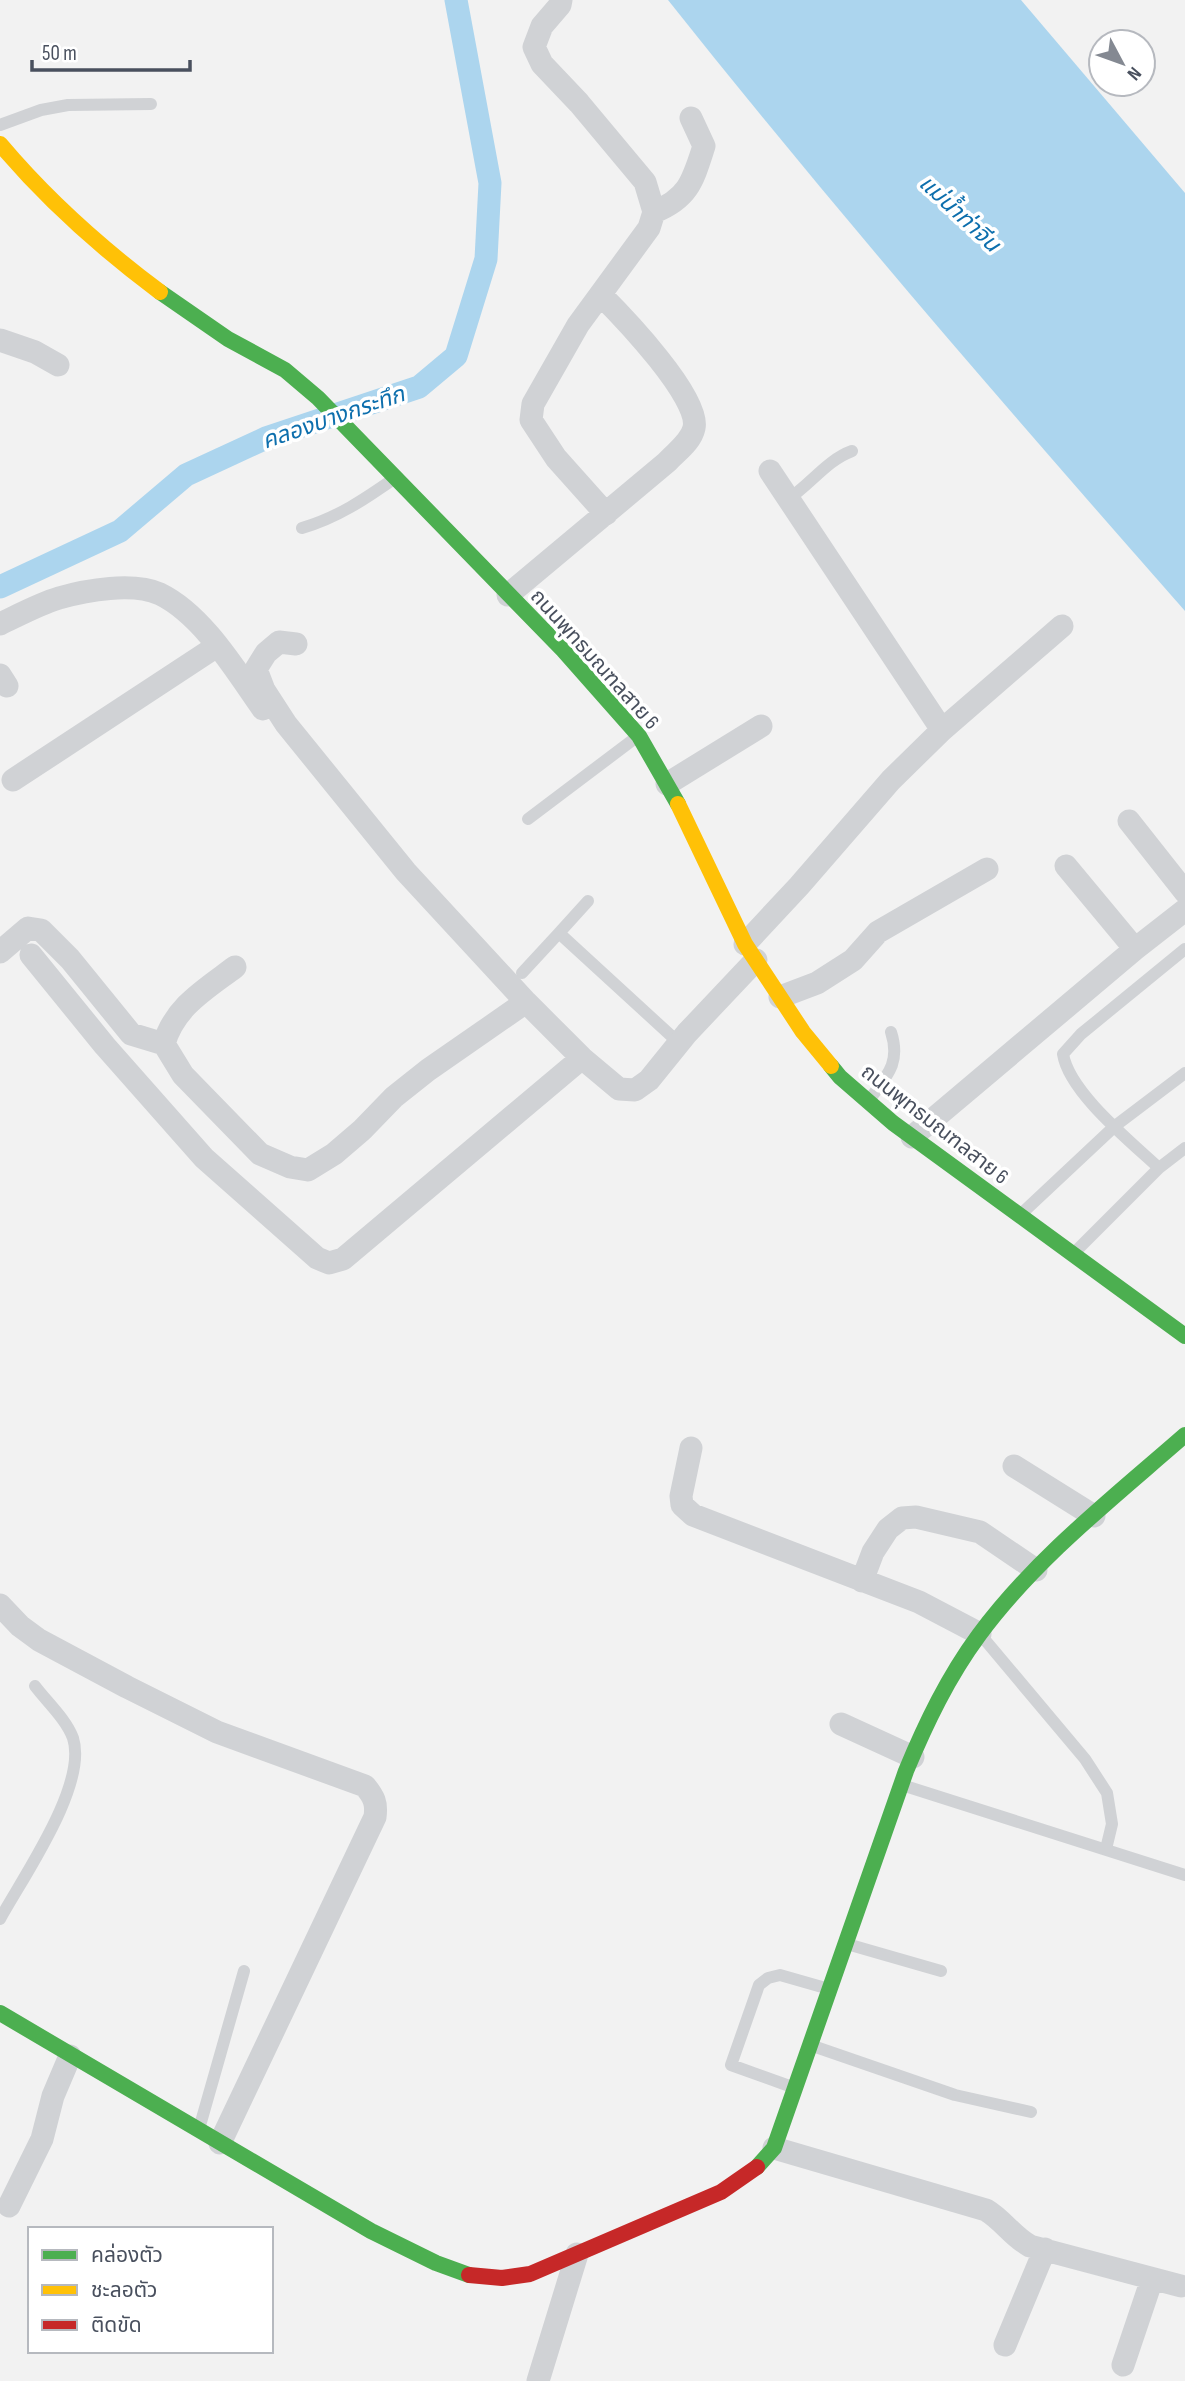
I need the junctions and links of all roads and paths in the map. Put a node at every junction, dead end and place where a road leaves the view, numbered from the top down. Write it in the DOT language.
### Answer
graph roads {
  1 [pos="561,0"];
  2 [pos="151,104"];
  3 [pos="691,118"];
  4 [pos="0,125"];
  5 [pos="0,144"];
  6 [pos="654,212"];
  7 [pos="601,295"];
  8 [pos="0,340"];
  9 [pos="58,365"];
  10 [pos="852,451"];
  11 [pos="770,471"];
  12 [pos="396,478"];
  13 [pos="787,500"];
  14 [pos="606,514"];
  15 [pos="302,528"];
  16 [pos="508,595"];
  17 [pos="0,624"];
  18 [pos="1062,626"];
  19 [pos="296,644"];
  20 [pos="217,646"];
  21 [pos="286,724"];
  22 [pos="761,726"];
  23 [pos="942,730"];
  24 [pos="639,736"];
  25 [pos="12,780"];
  26 [pos="667,783"];
  27 [pos="528,818"];
  28 [pos="1129,821"];
  29 [pos="1066,866"];
  30 [pos="987,869"];
  31 [pos="1185,892"];
  32 [pos="589,901"];
  33 [pos="1185,910"];
  34 [pos="559,933"];
  35 [pos="1135,949"];
  36 [pos="1185,950"];
  37 [pos="0,952"];
  38 [pos="751,952"];
  39 [pos="31,955"];
  40 [pos="235,967"];
  41 [pos="522,973"];
  42 [pos="780,997"];
  43 [pos="526,1002"];
  44 [pos="891,1032"];
  45 [pos="679,1043"];
  46 [pos="164,1044"];
  47 [pos="582,1058"];
  48 [pos="1185,1073"];
  49 [pos="868,1101"];
  50 [pos="1115,1126"];
  51 [pos="912,1137"];
  52 [pos="1185,1148"];
  53 [pos="1159,1168"];
  54 [pos="1019,1215"];
  55 [pos="1072,1254"];
  56 [pos="1184,1333"];
  57 [pos="1185,1435"];
  58 [pos="691,1448"];
  59 [pos="1014,1466"];
  60 [pos="1094,1516"];
  61 [pos="1036,1570"];
  62 [pos="862,1581"];
  63 [pos="0,1605"];
  64 [pos="980,1634"];
  65 [pos="35,1686"];
  66 [pos="841,1724"];
  67 [pos="913,1757"];
  68 [pos="901,1785"];
  69 [pos="1106,1849"];
  70 [pos="1185,1875"];
  71 [pos="0,1919"];
  72 [pos="845,1943"];
  73 [pos="244,1971"];
  74 [pos="941,1971"];
  75 [pos="830,1989"];
  76 [pos="0,2013"];
  77 [pos="810,2045"];
  78 [pos="70,2056"];
  79 [pos="795,2088"];
  80 [pos="1031,2112"];
  81 [pos="198,2132"];
  82 [pos="220,2143"];
  83 [pos="774,2148"];
  84 [pos="9,2206"];
  85 [pos="1045,2249"];
  86 [pos="577,2254"];
  87 [pos="1152,2279"];
  88 [pos="1181,2287"];
  89 [pos="1005,2345"];
  90 [pos="1123,2364"];
  91 [pos="538,2381"];
  1 -- 6 [label="street"];
  2 -- 4 [label="lane"];
  3 -- 6 [label="street"];
  5 -- 12 [label="street, ถนนพุทธมณฑลสาย 6"];
  6 -- 7 [label="street"];
  7 -- 14 [label="street"];
  7 -- 14 [label="street"];
  8 -- 9 [label="street"];
  10 -- 13 [label="lane"];
  11 -- 13 [label="street"];
  12 -- 15 [label="lane"];
  12 -- 16 [label="street, ถนนพุทธมณฑลสาย 6"];
  13 -- 23 [label="street"];
  14 -- 16 [label="street"];
  16 -- 24 [label="street, ถนนพุทธมณฑลสาย 6"];
  17 -- 20 [label="street"];
  18 -- 23 [label="street"];
  19 -- 21 [label="street"];
  20 -- 21 [label="street"];
  20 -- 25 [label="street"];
  21 -- 43 [label="street"];
  22 -- 26 [label="street"];
  23 -- 38 [label="street"];
  24 -- 26 [label="street, ถนนพุทธมณฑลสาย 6"];
  24 -- 27 [label="lane"];
  26 -- 38 [label="street, ถนนพุทธมณฑลสาย 6"];
  28 -- 31 [label="street"];
  29 -- 35 [label="street"];
  30 -- 42 [label="street"];
  32 -- 34 [label="lane"];
  33 -- 35 [label="street"];
  34 -- 41 [label="lane"];
  34 -- 45 [label="lane"];
  35 -- 51 [label="street"];
  36 -- 50 [label="lane"];
  37 -- 46 [label="street"];
  38 -- 42 [label="street, ถนนพุทธมณฑลสาย 6"];
  38 -- 45 [label="street"];
  39 -- 47 [label="street"];
  40 -- 46 [label="street"];
  42 -- 49 [label="street, ถนนพุทธมณฑลสาย 6"];
  43 -- 46 [label="street"];
  43 -- 47 [label="street"];
  44 -- 49 [label="lane"];
  45 -- 47 [label="street"];
  48 -- 50 [label="lane"];
  49 -- 51 [label="street, ถนนพุทธมณฑลสาย 6"];
  50 -- 53 [label="lane"];
  50 -- 54 [label="lane"];
  51 -- 54 [label="street, ถนนพุทธมณฑลสาย 6"];
  52 -- 53 [label="lane"];
  53 -- 55 [label="lane"];
  54 -- 55 [label="street, ถนนพุทธมณฑลสาย 6"];
  55 -- 56 [label="street, ถนนพุทธมณฑลสาย 6"];
  57 -- 60 [label="street"];
  58 -- 62 [label="street"];
  59 -- 60 [label="street"];
  60 -- 61 [label="street"];
  61 -- 62 [label="street"];
  61 -- 64 [label="street"];
  62 -- 64 [label="street"];
  63 -- 82 [label="street"];
  64 -- 67 [label="street"];
  64 -- 69 [label="lane"];
  65 -- 71 [label="lane"];
  66 -- 67 [label="street"];
  67 -- 68 [label="street"];
  68 -- 69 [label="lane"];
  68 -- 72 [label="street"];
  69 -- 70 [label="lane"];
  72 -- 74 [label="lane"];
  72 -- 75 [label="street"];
  73 -- 81 [label="lane"];
  75 -- 77 [label="street"];
  75 -- 79 [label="lane"];
  76 -- 78 [label="street"];
  77 -- 79 [label="street"];
  77 -- 80 [label="lane"];
  78 -- 81 [label="street"];
  78 -- 84 [label="street"];
  79 -- 83 [label="street"];
  81 -- 82 [label="street"];
  82 -- 86 [label="street"];
  83 -- 85 [label="street"];
  83 -- 86 [label="street"];
  85 -- 87 [label="street"];
  85 -- 89 [label="street"];
  86 -- 91 [label="street"];
  87 -- 88 [label="street"];
  87 -- 90 [label="street"];
}
